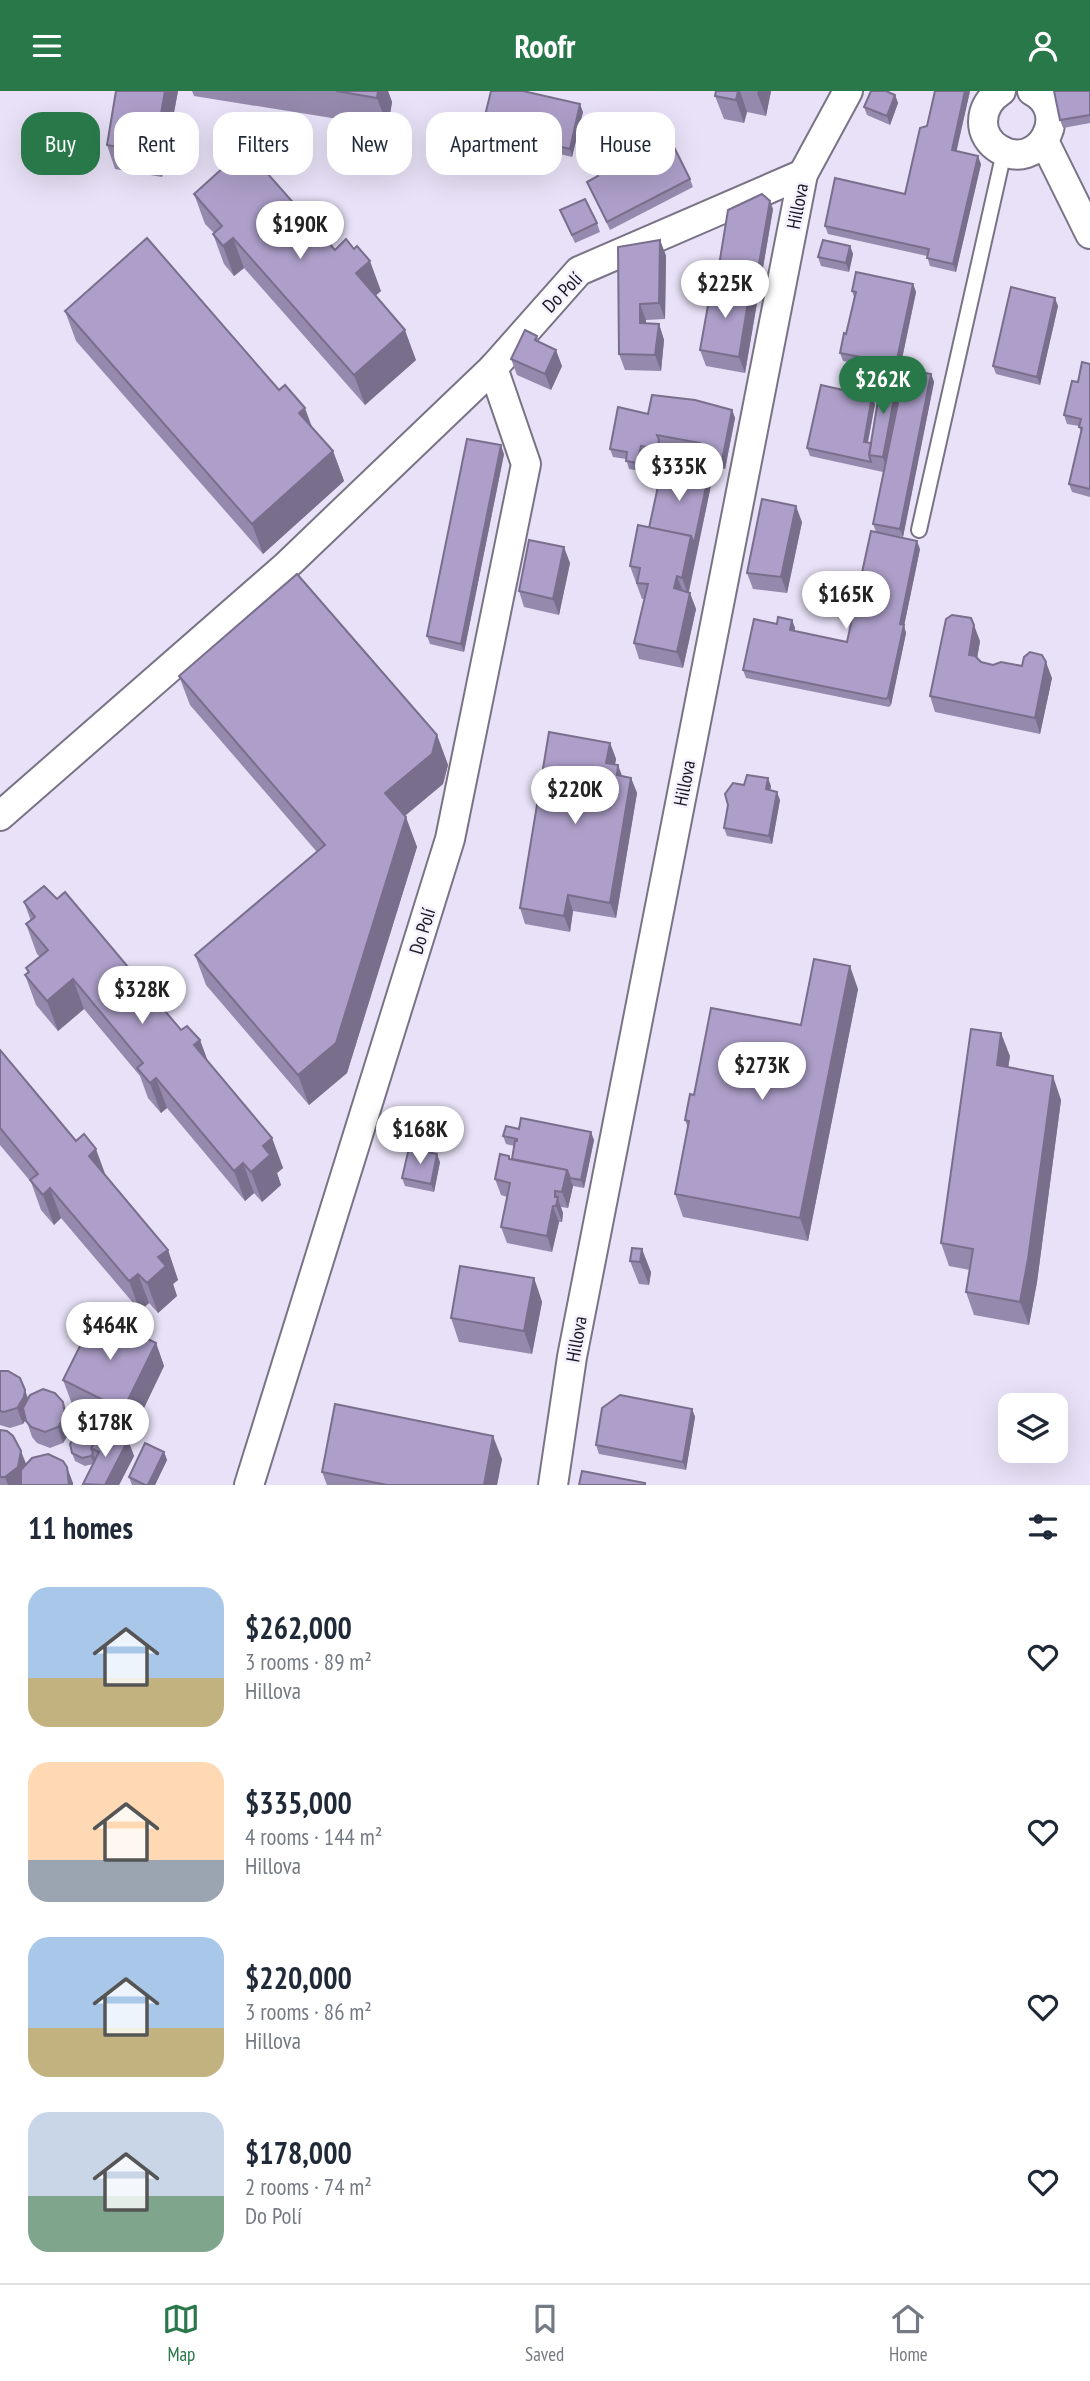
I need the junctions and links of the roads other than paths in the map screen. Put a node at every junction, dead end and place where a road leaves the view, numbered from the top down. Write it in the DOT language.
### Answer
graph roads {
  1 [pos="848,91"];
  2 [pos="1001,91"];
  3 [pos="1032,91"];
  4 [pos="1044,141"];
  5 [pos="1004,152"];
  6 [pos="803,174"];
  7 [pos="1090,235"];
  8 [pos="493,368"];
  9 [pos="919,530"];
  10 [pos="0,816"];
  11 [pos="249,1485"];
  12 [pos="553,1485"];
  1 -- 6 [label="street, Hillova"];
  2 -- 5 [label="street"];
  3 -- 4 [label="street"];
  4 -- 5 [label="street"];
  4 -- 7 [label="street"];
  5 -- 9 [label="lane"];
  6 -- 8 [label="street, Do Polí"];
  6 -- 12 [label="street, Hillova"];
  8 -- 10 [label="street, Do Polí"];
  8 -- 11 [label="street, Do Polí"];
}
